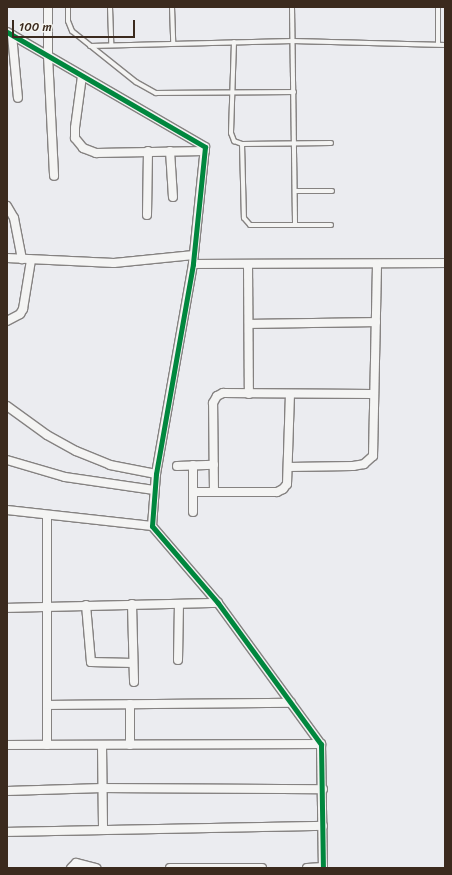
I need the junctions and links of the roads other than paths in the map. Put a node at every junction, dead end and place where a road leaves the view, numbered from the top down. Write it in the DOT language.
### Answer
graph roads {
  1 [pos="48,7"];
  2 [pos="68,7"];
  3 [pos="110,7"];
  4 [pos="172,7"];
  5 [pos="292,7"];
  6 [pos="438,7"];
  7 [pos="9,33"];
  8 [pos="293,41"];
  9 [pos="234,42"];
  10 [pos="173,43"];
  11 [pos="438,43"];
  12 [pos="111,44"];
  13 [pos="445,45"];
  14 [pos="90,46"];
  15 [pos="48,56"];
  16 [pos="82,76"];
  17 [pos="294,92"];
  18 [pos="232,93"];
  19 [pos="18,98"];
  20 [pos="331,143"];
  21 [pos="242,144"];
  22 [pos="295,144"];
  23 [pos="148,151"];
  24 [pos="170,151"];
  25 [pos="205,152"];
  26 [pos="54,176"];
  27 [pos="295,191"];
  28 [pos="332,191"];
  29 [pos="173,197"];
  30 [pos="7,206"];
  31 [pos="147,215"];
  32 [pos="295,225"];
  33 [pos="331,225"];
  34 [pos="194,255"];
  35 [pos="7,258"];
  36 [pos="22,259"];
  37 [pos="31,260"];
  38 [pos="445,263"];
  39 [pos="193,264"];
  40 [pos="248,264"];
  41 [pos="377,264"];
  42 [pos="7,321"];
  43 [pos="376,322"];
  44 [pos="249,324"];
  45 [pos="250,394"];
  46 [pos="290,394"];
  47 [pos="373,394"];
  48 [pos="7,406"];
  49 [pos="7,460"];
  50 [pos="193,465"];
  51 [pos="214,465"];
  52 [pos="177,466"];
  53 [pos="288,468"];
  54 [pos="156,474"];
  55 [pos="154,490"];
  56 [pos="193,492"];
  57 [pos="214,492"];
  58 [pos="7,510"];
  59 [pos="193,512"];
  60 [pos="47,515"];
  61 [pos="152,526"];
  62 [pos="132,604"];
  63 [pos="179,604"];
  64 [pos="218,604"];
  65 [pos="86,605"];
  66 [pos="46,606"];
  67 [pos="7,608"];
  68 [pos="178,660"];
  69 [pos="133,663"];
  70 [pos="134,682"];
  71 [pos="291,703"];
  72 [pos="130,704"];
  73 [pos="47,705"];
  74 [pos="321,744"];
  75 [pos="7,745"];
  76 [pos="47,745"];
  77 [pos="102,745"];
  78 [pos="130,745"];
  79 [pos="104,788"];
  80 [pos="322,789"];
  81 [pos="7,791"];
  82 [pos="323,826"];
  83 [pos="103,830"];
  84 [pos="7,832"];
  85 [pos="71,868"];
  86 [pos="96,868"];
  87 [pos="170,868"];
  88 [pos="262,868"];
  89 [pos="307,868"];
  90 [pos="323,868"];
  1 -- 15 [label="street"];
  2 -- 14 [label="lane"];
  3 -- 12 [label="lane"];
  4 -- 10 [label="lane"];
  5 -- 8 [label="lane"];
  6 -- 11 [label="lane"];
  7 -- 15 [label="street"];
  7 -- 19 [label="street"];
  8 -- 9 [label="lane"];
  8 -- 11 [label="lane"];
  8 -- 17 [label="lane"];
  9 -- 10 [label="lane"];
  9 -- 18 [label="lane"];
  10 -- 12 [label="lane"];
  11 -- 13 [label="lane"];
  12 -- 14 [label="lane"];
  14 -- 18 [label="lane"];
  15 -- 16 [label="street"];
  15 -- 26 [label="street"];
  16 -- 23 [label="street"];
  16 -- 25 [label="street"];
  17 -- 18 [label="lane"];
  17 -- 22 [label="lane"];
  18 -- 21 [label="lane"];
  20 -- 22 [label="lane"];
  21 -- 22 [label="lane"];
  21 -- 32 [label="lane"];
  22 -- 27 [label="lane"];
  23 -- 24 [label="street"];
  23 -- 31 [label="street"];
  24 -- 25 [label="street"];
  24 -- 29 [label="street"];
  25 -- 34 [label="street"];
  27 -- 28 [label="lane"];
  27 -- 32 [label="lane"];
  30 -- 36 [label="street"];
  32 -- 33 [label="lane"];
  34 -- 37 [label="street"];
  34 -- 39 [label="street"];
  35 -- 36 [label="street"];
  36 -- 37 [label="street"];
  37 -- 42 [label="street"];
  38 -- 41 [label="street"];
  39 -- 40 [label="street"];
  39 -- 54 [label="street"];
  40 -- 41 [label="street"];
  40 -- 44 [label="street"];
  41 -- 43 [label="street"];
  43 -- 44 [label="street"];
  43 -- 47 [label="street"];
  44 -- 45 [label="street"];
  45 -- 46 [label="street"];
  45 -- 51 [label="street"];
  46 -- 47 [label="street"];
  46 -- 53 [label="street"];
  47 -- 53 [label="street"];
  48 -- 54 [label="street"];
  49 -- 55 [label="street"];
  50 -- 51 [label="street"];
  50 -- 52 [label="street"];
  50 -- 56 [label="street"];
  51 -- 57 [label="street"];
  53 -- 57 [label="street"];
  54 -- 55 [label="street"];
  55 -- 61 [label="street"];
  56 -- 57 [label="street"];
  56 -- 59 [label="street"];
  58 -- 60 [label="street"];
  60 -- 61 [label="street"];
  60 -- 66 [label="street"];
  61 -- 64 [label="street"];
  62 -- 63 [label="street"];
  62 -- 65 [label="street"];
  62 -- 69 [label="street"];
  63 -- 64 [label="street"];
  63 -- 68 [label="street"];
  64 -- 71 [label="street"];
  65 -- 66 [label="street"];
  65 -- 69 [label="street"];
  66 -- 67 [label="street"];
  66 -- 73 [label="street"];
  69 -- 70 [label="street"];
  71 -- 72 [label="street"];
  71 -- 74 [label="street"];
  72 -- 73 [label="street"];
  72 -- 78 [label="street"];
  73 -- 76 [label="street"];
  74 -- 78 [label="street"];
  74 -- 80 [label="street"];
  75 -- 76 [label="street"];
  76 -- 77 [label="street"];
  77 -- 78 [label="street"];
  77 -- 79 [label="street"];
  79 -- 80 [label="street"];
  79 -- 81 [label="street"];
  79 -- 83 [label="street"];
  80 -- 82 [label="street"];
  82 -- 83 [label="street"];
  82 -- 90 [label="street"];
  83 -- 84 [label="street"];
  85 -- 86 [label="street"];
  87 -- 88 [label="street"];
  89 -- 90 [label="street"];
}
